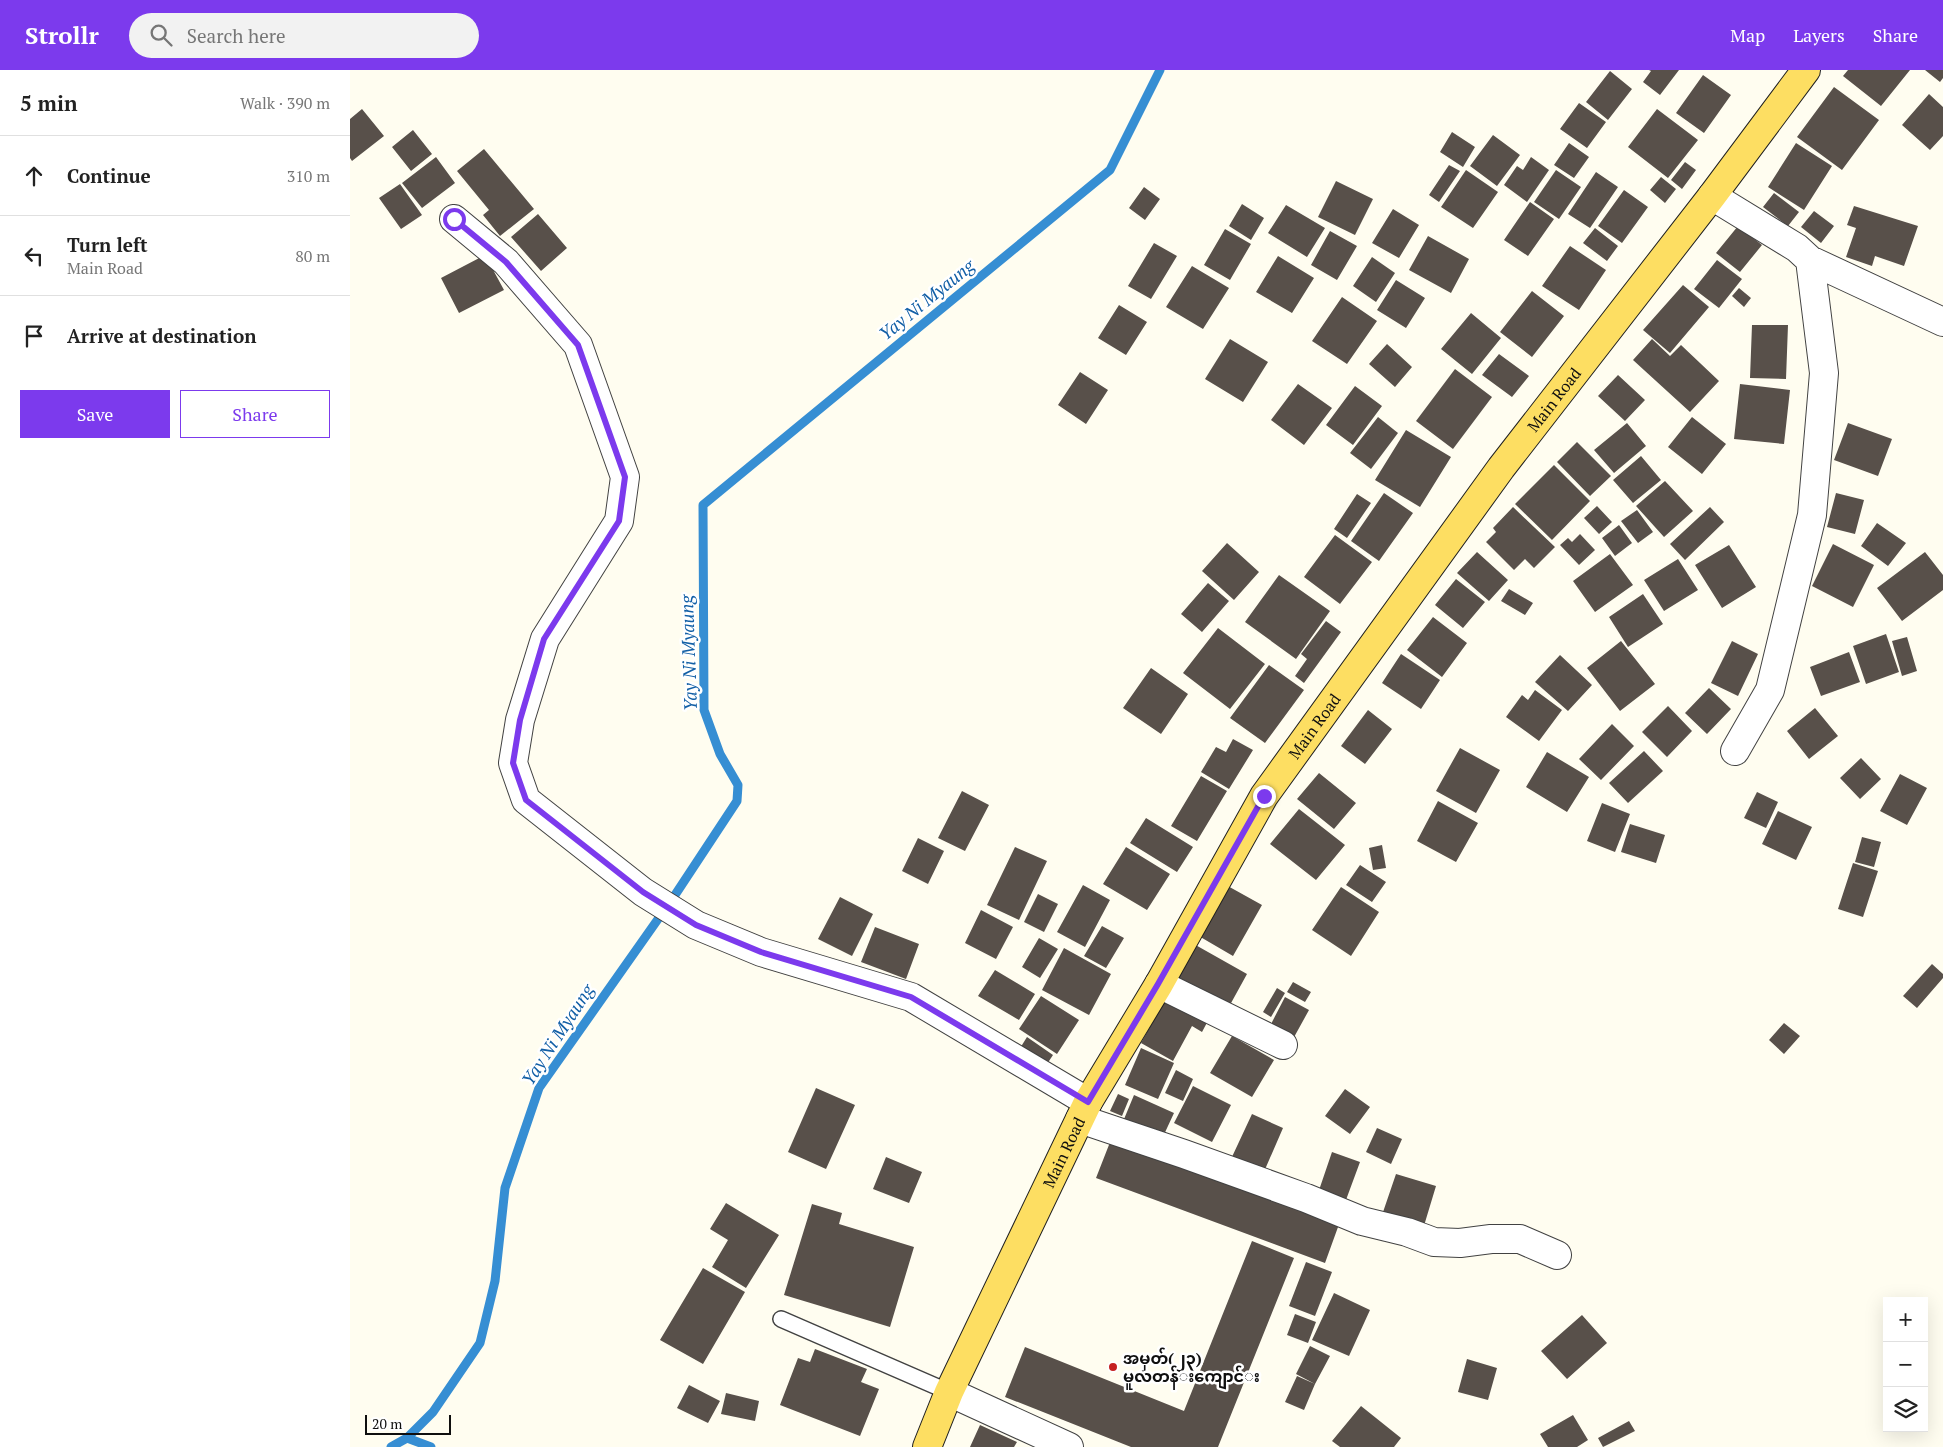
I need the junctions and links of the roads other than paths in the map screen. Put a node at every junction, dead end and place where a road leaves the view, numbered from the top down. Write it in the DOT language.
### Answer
graph roads {
  1 [pos="1806,70"];
  2 [pos="1712,196"];
  3 [pos="454,219"];
  4 [pos="1810,260"];
  5 [pos="1943,322"];
  6 [pos="1735,751"];
  7 [pos="1158,984"];
  8 [pos="1283,1044"];
  9 [pos="1084,1111"];
  10 [pos="1556,1255"];
  11 [pos="781,1319"];
  12 [pos="949,1392"];
  13 [pos="927,1447"];
  14 [pos="1069,1447"];
  1 -- 2 [label="main road, Main Road"];
  2 -- 4 [label="street"];
  2 -- 7 [label="main road, Main Road"];
  3 -- 9 [label="street"];
  4 -- 5 [label="street"];
  4 -- 6 [label="street"];
  7 -- 8 [label="street"];
  7 -- 9 [label="main road, Main Road"];
  9 -- 10 [label="street"];
  9 -- 12 [label="main road, Main Road"];
  11 -- 12 [label="lane"];
  12 -- 13 [label="main road, Main Road"];
  12 -- 14 [label="street"];
}
